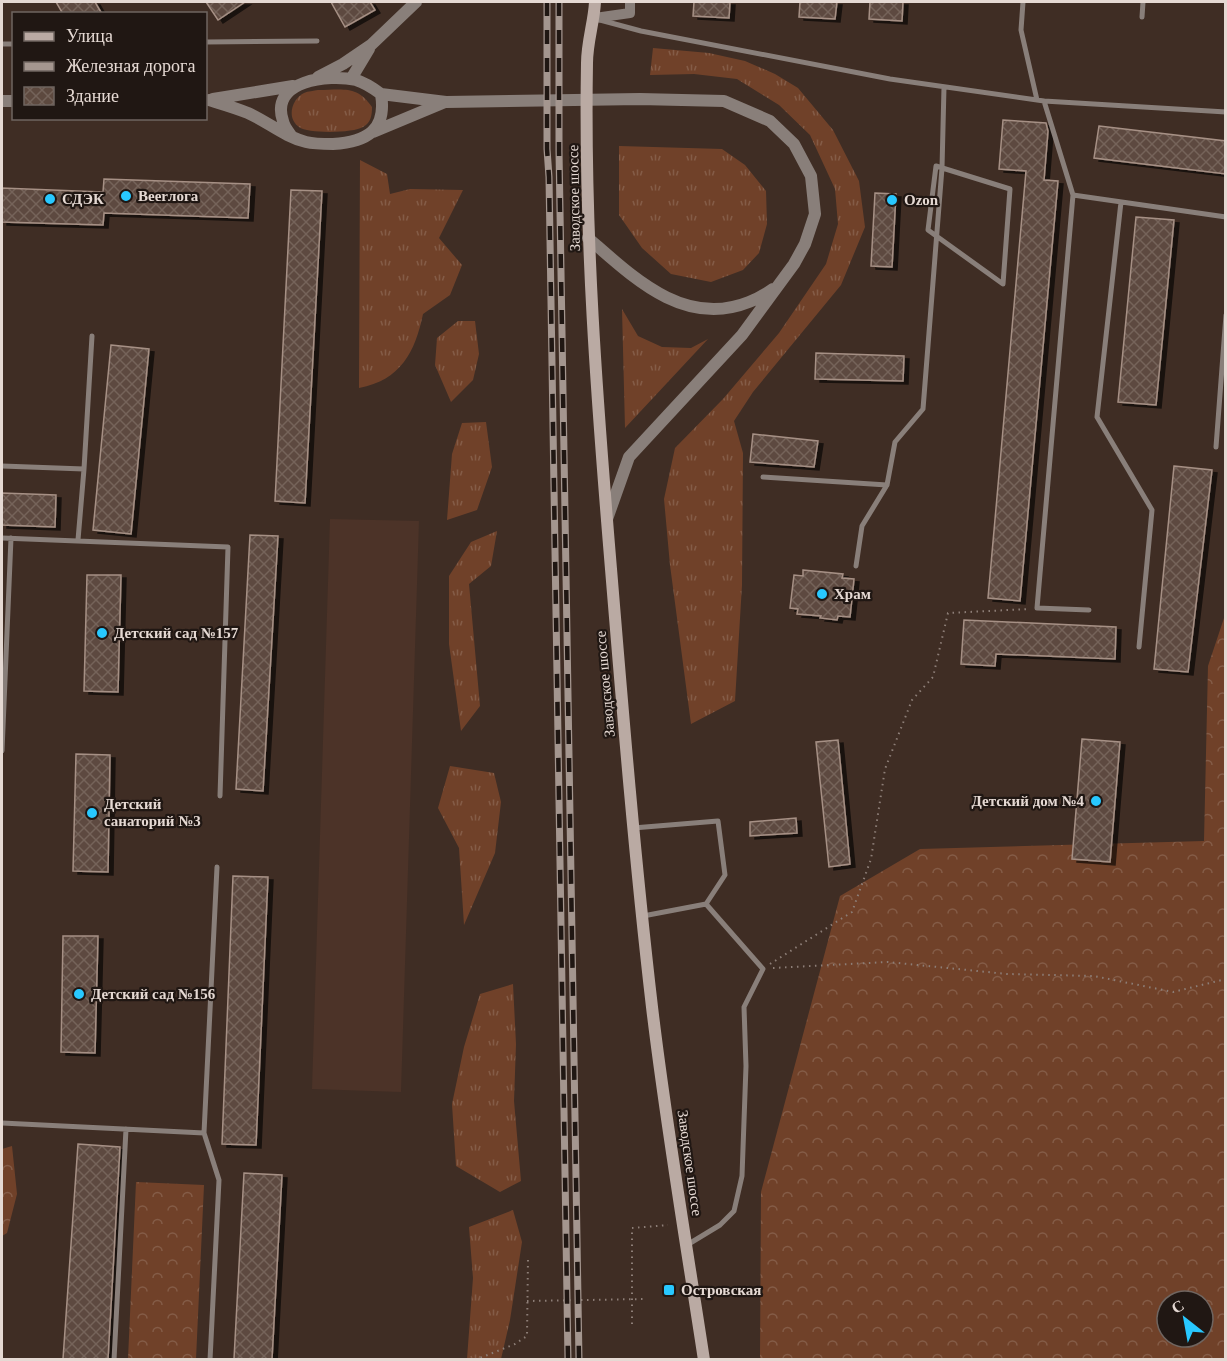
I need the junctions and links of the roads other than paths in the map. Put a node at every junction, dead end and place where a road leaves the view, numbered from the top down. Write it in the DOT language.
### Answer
graph roads {
  1 [pos="416,2"];
  2 [pos="595,2"];
  3 [pos="630,2"];
  4 [pos="1023,2"];
  5 [pos="1143,2"];
  6 [pos="1142,16"];
  7 [pos="595,18"];
  8 [pos="207,42"];
  9 [pos="317,42"];
  10 [pos="371,45"];
  11 [pos="313,80"];
  12 [pos="351,80"];
  13 [pos="293,86"];
  14 [pos="944,87"];
  15 [pos="381,94"];
  16 [pos="207,100"];
  17 [pos="1037,100"];
  18 [pos="1044,101"];
  19 [pos="446,102"];
  20 [pos="1226,112"];
  21 [pos="372,132"];
  22 [pos="292,138"];
  23 [pos="942,168"];
  24 [pos="1073,195"];
  25 [pos="1121,202"];
  26 [pos="1226,218"];
  27 [pos="588,238"];
  28 [pos="777,287"];
  29 [pos="1226,315"];
  30 [pos="92,336"];
  31 [pos="1216,447"];
  32 [pos="2,466"];
  33 [pos="84,469"];
  34 [pos="763,477"];
  35 [pos="887,485"];
  36 [pos="606,520"];
  37 [pos="2,538"];
  38 [pos="11,538"];
  39 [pos="78,540"];
  40 [pos="856,566"];
  41 [pos="1089,610"];
  42 [pos="1139,647"];
  43 [pos="2,751"];
  44 [pos="220,796"];
  45 [pos="632,828"];
  46 [pos="217,867"];
  47 [pos="706,904"];
  48 [pos="643,916"];
  49 [pos="2,1123"];
  50 [pos="126,1129"];
  51 [pos="204,1133"];
  52 [pos="685,1246"];
  53 [pos="114,1359"];
  54 [pos="210,1359"];
  55 [pos="700,1359"];
  1 -- 10 [label="street"];
  2 -- 7 [label="main road, Заводское шоссе"];
  3 -- 7 [label="street"];
  4 -- 17 [label="lane"];
  5 -- 6 [label="lane"];
  7 -- 14 [label="lane"];
  7 -- 27 [label="main road, Заводское шоссе"];
  8 -- 9 [label="lane"];
  10 -- 11 [label="street"];
  10 -- 12 [label="street"];
  11 -- 12 [label="street"];
  11 -- 13 [label="street"];
  12 -- 15 [label="street"];
  13 -- 16 [label="street"];
  13 -- 22 [label="street"];
  14 -- 17 [label="lane"];
  14 -- 23 [label="lane"];
  15 -- 19 [label="street"];
  15 -- 21 [label="street"];
  16 -- 22 [label="street"];
  17 -- 18 [label="lane"];
  18 -- 20 [label="lane"];
  18 -- 24 [label="lane"];
  19 -- 21 [label="street"];
  19 -- 28 [label="street"];
  21 -- 22 [label="street"];
  23 -- 23 [label="lane"];
  23 -- 35 [label="lane"];
  24 -- 25 [label="lane"];
  24 -- 41 [label="lane"];
  25 -- 26 [label="lane"];
  25 -- 42 [label="lane"];
  27 -- 28 [label="street"];
  27 -- 36 [label="main road, Заводское шоссе"];
  28 -- 36 [label="street"];
  29 -- 31 [label="lane"];
  30 -- 33 [label="lane"];
  32 -- 33 [label="lane"];
  33 -- 39 [label="lane"];
  34 -- 35 [label="lane"];
  35 -- 40 [label="lane"];
  36 -- 45 [label="main road, Заводское шоссе"];
  37 -- 38 [label="lane"];
  38 -- 39 [label="lane"];
  38 -- 43 [label="lane"];
  39 -- 44 [label="lane"];
  45 -- 47 [label="lane"];
  45 -- 48 [label="main road, Заводское шоссе"];
  46 -- 51 [label="lane"];
  47 -- 48 [label="lane"];
  47 -- 52 [label="lane"];
  48 -- 52 [label="main road, Заводское шоссе"];
  49 -- 50 [label="lane"];
  50 -- 51 [label="lane"];
  50 -- 53 [label="lane"];
  51 -- 54 [label="lane"];
  52 -- 55 [label="main road, Заводское шоссе"];
}
